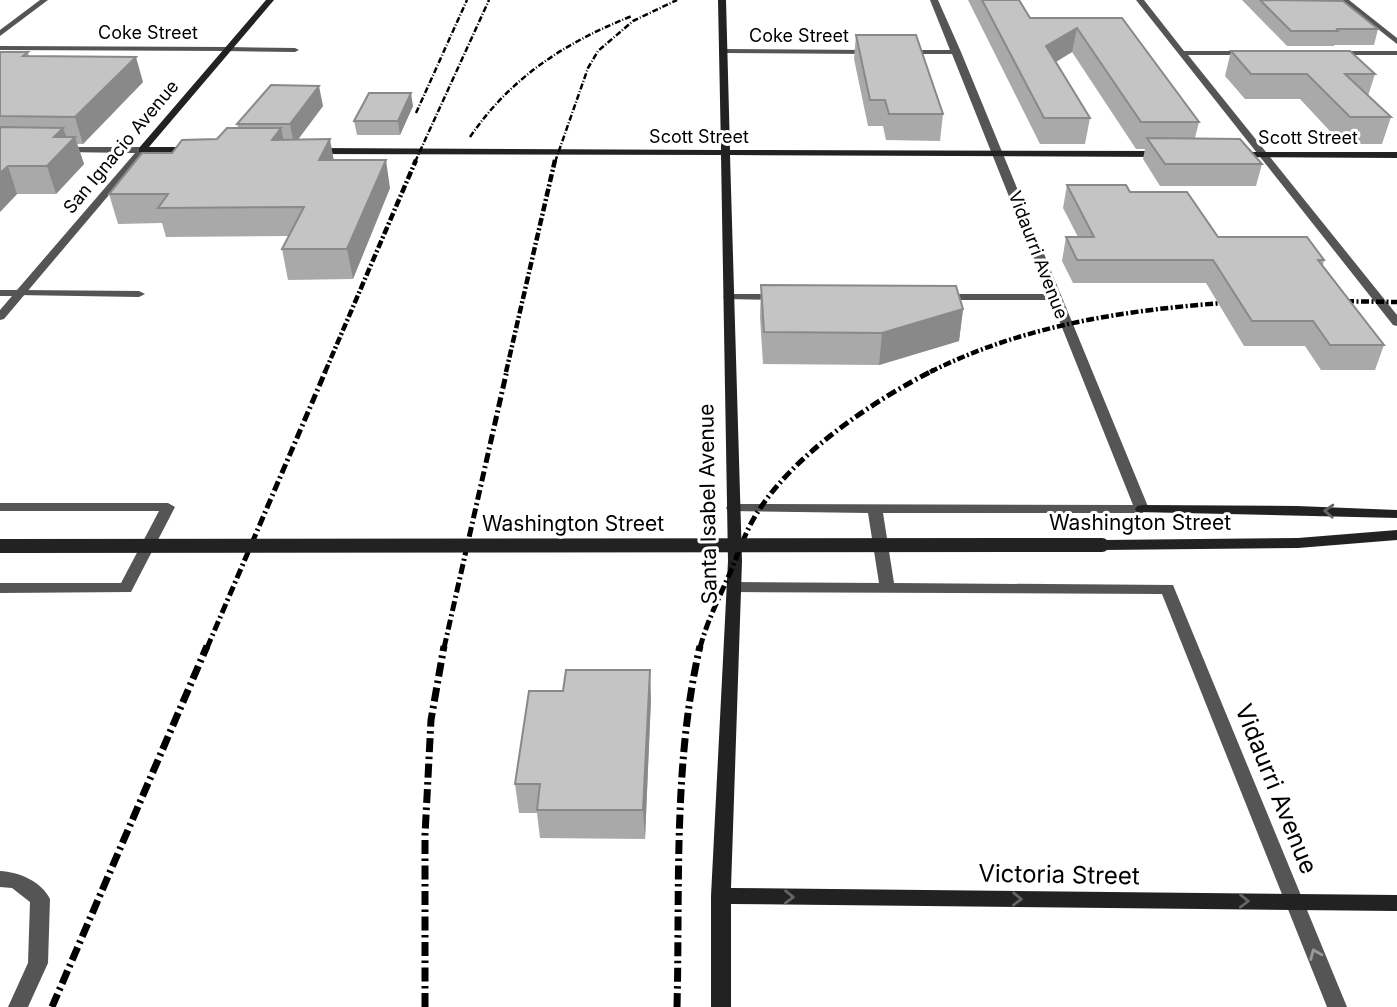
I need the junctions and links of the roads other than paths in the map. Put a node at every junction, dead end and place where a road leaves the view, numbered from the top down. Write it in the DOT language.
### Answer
graph roads {
  1 [pos="44,0"];
  2 [pos="270,0"];
  3 [pos="722,0"];
  4 [pos="934,0"];
  5 [pos="1140,0"];
  6 [pos="1345,0"];
  7 [pos="0,34"];
  8 [pos="1397,43"];
  9 [pos="0,48"];
  10 [pos="227,49"];
  11 [pos="295,50"];
  12 [pos="725,51"];
  13 [pos="889,52"];
  14 [pos="902,52"];
  15 [pos="957,52"];
  16 [pos="1184,53"];
  17 [pos="1264,53"];
  18 [pos="1331,53"];
  19 [pos="1397,53"];
  20 [pos="52,149"];
  21 [pos="142,150"];
  22 [pos="198,150"];
  23 [pos="309,151"];
  24 [pos="725,153"];
  25 [pos="999,154"];
  26 [pos="1180,154"];
  27 [pos="1222,154"];
  28 [pos="1264,154"];
  29 [pos="1397,155"];
  30 [pos="0,293"];
  31 [pos="20,293"];
  32 [pos="139,294"];
  33 [pos="729,297"];
  34 [pos="797,297"];
  35 [pos="932,297"];
  36 [pos="1054,297"];
  37 [pos="0,317"];
  38 [pos="1397,323"];
  39 [pos="0,508"];
  40 [pos="733,508"];
  41 [pos="875,509"];
  42 [pos="1142,509"];
  43 [pos="1397,514"];
  44 [pos="1397,535"];
  45 [pos="0,546"];
  46 [pos="734,587"];
  47 [pos="0,588"];
  48 [pos="887,588"];
  49 [pos="0,879"];
  50 [pos="721,896"];
  51 [pos="1293,902"];
  52 [pos="1397,903"];
  53 [pos="18,1007"];
  54 [pos="721,1007"];
  55 [pos="1337,1007"];
  1 -- 7 [label="street"];
  2 -- 10 [label="main road, San Ignacio Avenue"];
  3 -- 12 [label="main road, Santa Isabel Avenue"];
  4 -- 15 [label="street, Vidaurri Avenue"];
  5 -- 16 [label="street"];
  6 -- 8 [label="street"];
  9 -- 10 [label="street, Coke Street"];
  10 -- 11 [label="street, Coke Street"];
  10 -- 21 [label="main road, San Ignacio Avenue"];
  12 -- 13 [label="street, Coke Street"];
  12 -- 24 [label="main road, Santa Isabel Avenue"];
  14 -- 15 [label="street"];
  15 -- 25 [label="street, Vidaurri Avenue"];
  16 -- 17 [label="street"];
  16 -- 28 [label="street"];
  18 -- 19 [label="street"];
  20 -- 21 [label="street"];
  21 -- 22 [label="main road"];
  21 -- 31 [label="street, San Ignacio Avenue"];
  23 -- 24 [label="main road, Scott Street"];
  24 -- 25 [label="main road, Scott Street"];
  24 -- 33 [label="main road, Santa Isabel Avenue"];
  25 -- 26 [label="main road, Scott Street"];
  25 -- 36 [label="street, Vidaurri Avenue"];
  27 -- 28 [label="main road, Scott Street"];
  28 -- 29 [label="main road, Scott Street"];
  28 -- 38 [label="street"];
  30 -- 31 [label="street"];
  31 -- 32 [label="street"];
  31 -- 37 [label="street, San Ignacio Avenue"];
  33 -- 34 [label="street"];
  33 -- 40 [label="main road, Santa Isabel Avenue"];
  35 -- 36 [label="street"];
  36 -- 42 [label="street, Vidaurri Avenue"];
  39 -- 47 [label="street"];
  40 -- 41 [label="street, Washington Street"];
  40 -- 46 [label="main road, Santa Isabel Avenue"];
  41 -- 42 [label="street, Washington Street"];
  41 -- 48 [label="street"];
  43 -- 42 [label="main road, one-way"];
  44 -- 45 [label="main road, Washington Street, bridge"];
  46 -- 48 [label="street"];
  46 -- 50 [label="main road, Santa Isabel Avenue"];
  48 -- 51 [label="street, Vidaurri Avenue"];
  49 -- 53 [label="street"];
  50 -- 51 [label="main road, Victoria Street, one-way"];
  50 -- 54 [label="main road, Santa Isabel Avenue"];
  51 -- 52 [label="main road, Victoria Street"];
  55 -- 51 [label="street, Vidaurri Avenue, one-way"];
}
